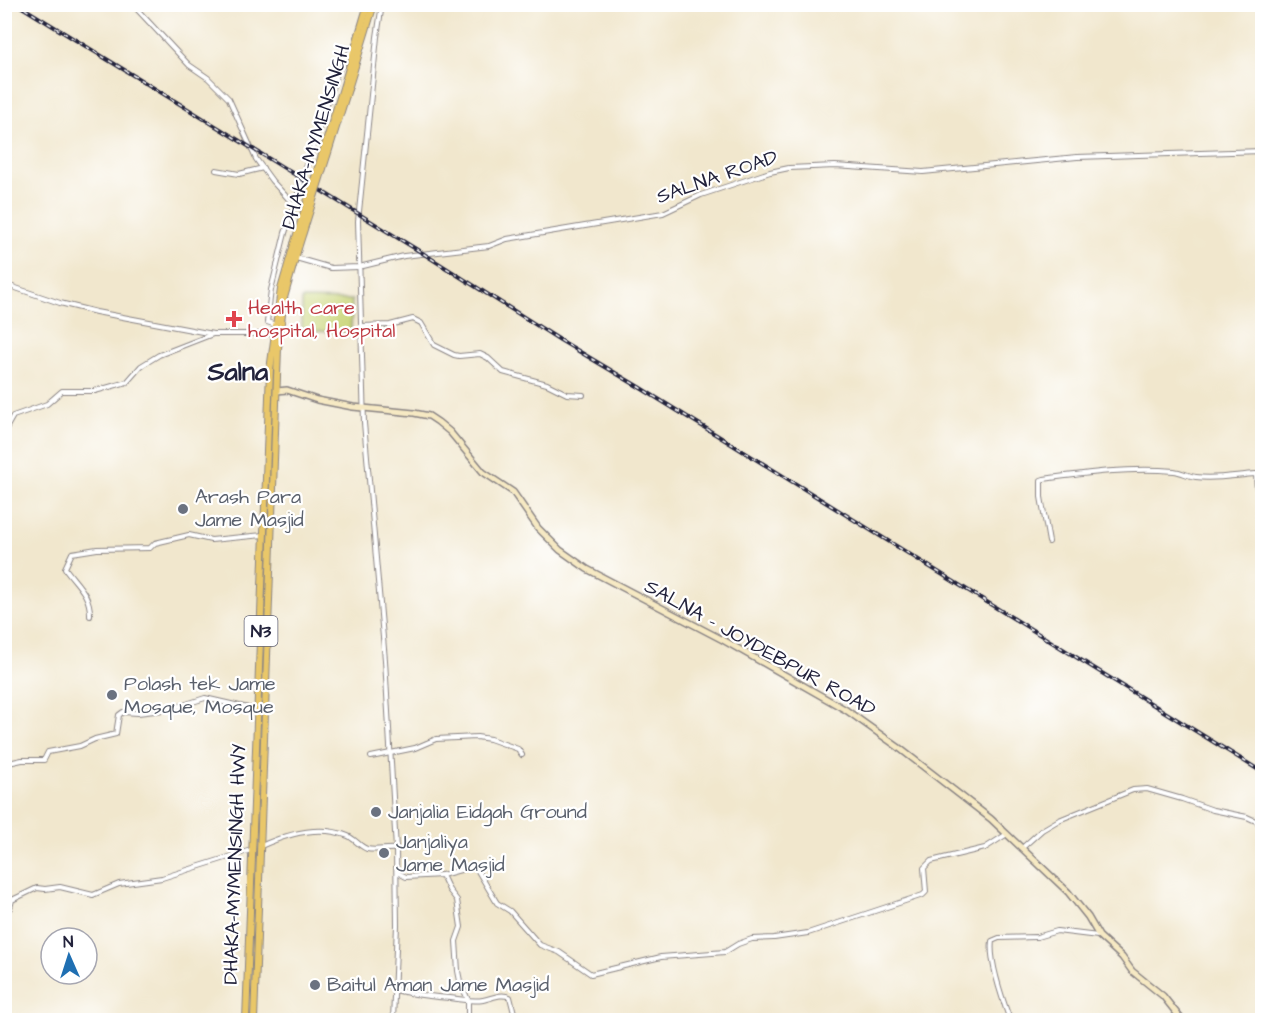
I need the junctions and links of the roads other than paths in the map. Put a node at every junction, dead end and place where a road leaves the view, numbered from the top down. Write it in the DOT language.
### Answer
graph roads {
  1 [pos="132,4"];
  2 [pos="368,4"];
  3 [pos="374,4"];
  4 [pos="382,4"];
  5 [pos="356,49"];
  6 [pos="346,88"];
  7 [pos="1263,151"];
  8 [pos="263,168"];
  9 [pos="216,171"];
  10 [pos="294,205"];
  11 [pos="297,244"];
  12 [pos="295,257"];
  13 [pos="359,267"];
  14 [pos="4,284"];
  15 [pos="276,324"];
  16 [pos="362,326"];
  17 [pos="213,334"];
  18 [pos="274,334"];
  19 [pos="277,391"];
  20 [pos="583,395"];
  21 [pos="365,408"];
  22 [pos="4,432"];
  23 [pos="1263,506"];
  24 [pos="265,534"];
  25 [pos="1048,542"];
  26 [pos="90,616"];
  27 [pos="258,710"];
  28 [pos="390,754"];
  29 [pos="522,755"];
  30 [pos="371,757"];
  31 [pos="4,764"];
  32 [pos="1263,824"];
  33 [pos="1007,834"];
  34 [pos="261,846"];
  35 [pos="1022,848"];
  36 [pos="396,849"];
  37 [pos="252,850"];
  38 [pos="396,872"];
  39 [pos="442,875"];
  40 [pos="4,912"];
  41 [pos="1099,936"];
  42 [pos="394,990"];
  43 [pos="468,1000"];
  44 [pos="514,1013"];
  45 [pos="246,1020"];
  46 [pos="254,1020"];
  47 [pos="393,1020"];
  48 [pos="468,1020"];
  49 [pos="1010,1020"];
  50 [pos="1182,1020"];
  1 -- 8 [label="street"];
  2 -- 5 [label="highway, DHAKA-MYMENSINGH / N3"];
  3 -- 6 [label="highway, DHAKA-MYMENSINGH / N3"];
  4 -- 13 [label="street"];
  5 -- 6 [label="highway, DHAKA-MYMENSINGH / N3"];
  5 -- 10 [label="street"];
  6 -- 11 [label="highway, DHAKA-MYMENSINGH / N3, bridge"];
  7 -- 13 [label="street, SALNA ROAD"];
  8 -- 9 [label="street"];
  8 -- 10 [label="street"];
  10 -- 15 [label="street"];
  11 -- 12 [label="highway, DHAKA-MYMENSINGH HWY / N3"];
  11 -- 15 [label="highway, DHAKA-MYMENSINGH HWY / N3"];
  12 -- 13 [label="street, SALNA ROAD"];
  12 -- 19 [label="highway, DHAKA-MYMENSINGH HWY / N3"];
  13 -- 16 [label="street"];
  14 -- 17 [label="street"];
  15 -- 18 [label="highway, DHAKA-MYMENSINGH HWY / N3"];
  16 -- 20 [label="street"];
  16 -- 21 [label="street"];
  17 -- 18 [label="street"];
  17 -- 22 [label="street"];
  18 -- 24 [label="highway, DHAKA-MYMENSINGH HWY / N3"];
  19 -- 21 [label="main road, SALNA - JOYDEBPUR ROAD"];
  19 -- 34 [label="highway, DHAKA-MYMENSINGH HWY / N3"];
  21 -- 28 [label="street"];
  21 -- 33 [label="main road, SALNA - JOYDEBPUR ROAD"];
  23 -- 25 [label="street"];
  24 -- 26 [label="street"];
  24 -- 27 [label="highway, DHAKA-MYMENSINGH HWY / N3"];
  27 -- 31 [label="street"];
  27 -- 37 [label="highway, DHAKA-MYMENSINGH HWY / N3"];
  28 -- 29 [label="street"];
  28 -- 30 [label="street"];
  28 -- 36 [label="street"];
  32 -- 35 [label="street"];
  33 -- 35 [label="main road, SALNA - JOYDEBPUR ROAD"];
  33 -- 39 [label="street"];
  34 -- 36 [label="street"];
  34 -- 46 [label="highway, DHAKA-MYMENSINGH HWY / N3"];
  35 -- 41 [label="main road, SALNA - JOYDEBPUR ROAD"];
  36 -- 38 [label="street"];
  37 -- 40 [label="street"];
  37 -- 45 [label="highway, DHAKA-MYMENSINGH HWY / N3"];
  38 -- 39 [label="street"];
  38 -- 42 [label="street"];
  39 -- 43 [label="street"];
  41 -- 49 [label="street"];
  41 -- 50 [label="main road, SALNA - JOYDEBPUR ROAD"];
  42 -- 43 [label="street"];
  42 -- 47 [label="street"];
  43 -- 44 [label="street"];
  43 -- 48 [label="street"];
}
